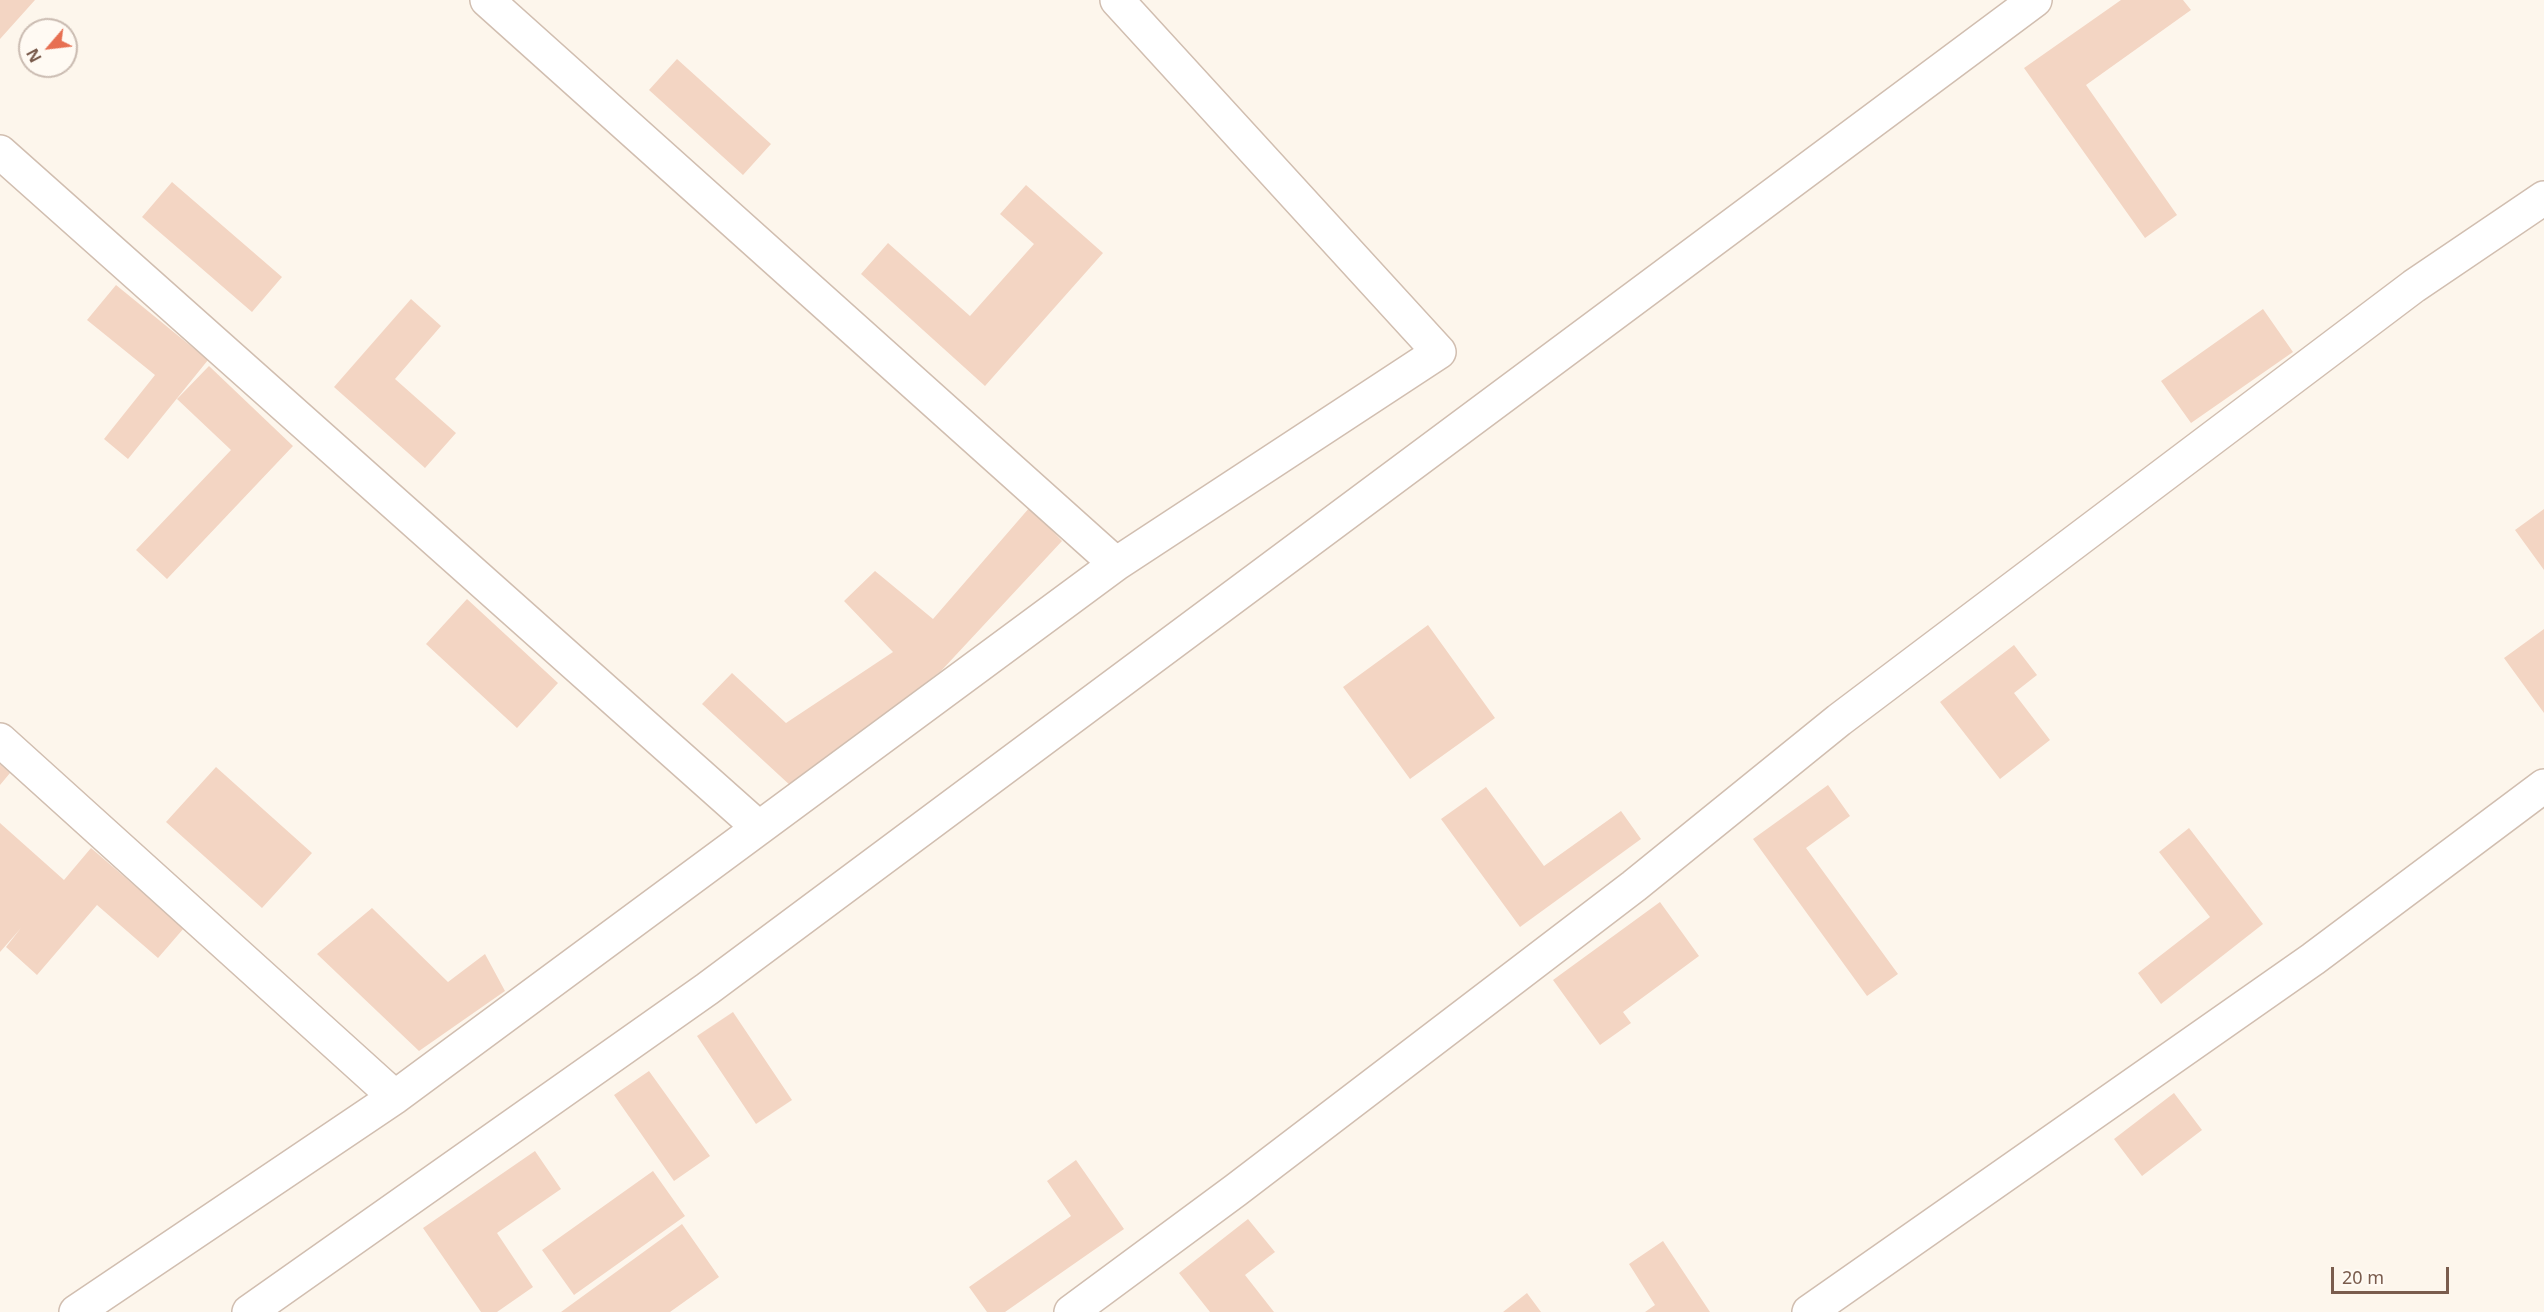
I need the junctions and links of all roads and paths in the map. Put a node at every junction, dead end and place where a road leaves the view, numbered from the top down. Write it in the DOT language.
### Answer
graph roads {
  1 [pos="487,0"];
  2 [pos="1117,0"];
  3 [pos="2035,0"];
  4 [pos="0,152"];
  5 [pos="2544,198"];
  6 [pos="1116,564"];
  7 [pos="0,740"];
  8 [pos="2544,786"];
  9 [pos="758,827"];
  10 [pos="395,1097"];
  11 [pos="76,1312"];
  12 [pos="249,1312"];
  13 [pos="1071,1312"];
  14 [pos="1809,1312"];
  1 -- 6 [label="street"];
  2 -- 6 [label="street"];
  3 -- 12 [label="street"];
  4 -- 9 [label="street"];
  5 -- 13 [label="street"];
  6 -- 9 [label="street"];
  7 -- 10 [label="street"];
  8 -- 14 [label="street"];
  9 -- 10 [label="street"];
  10 -- 11 [label="street"];
}
